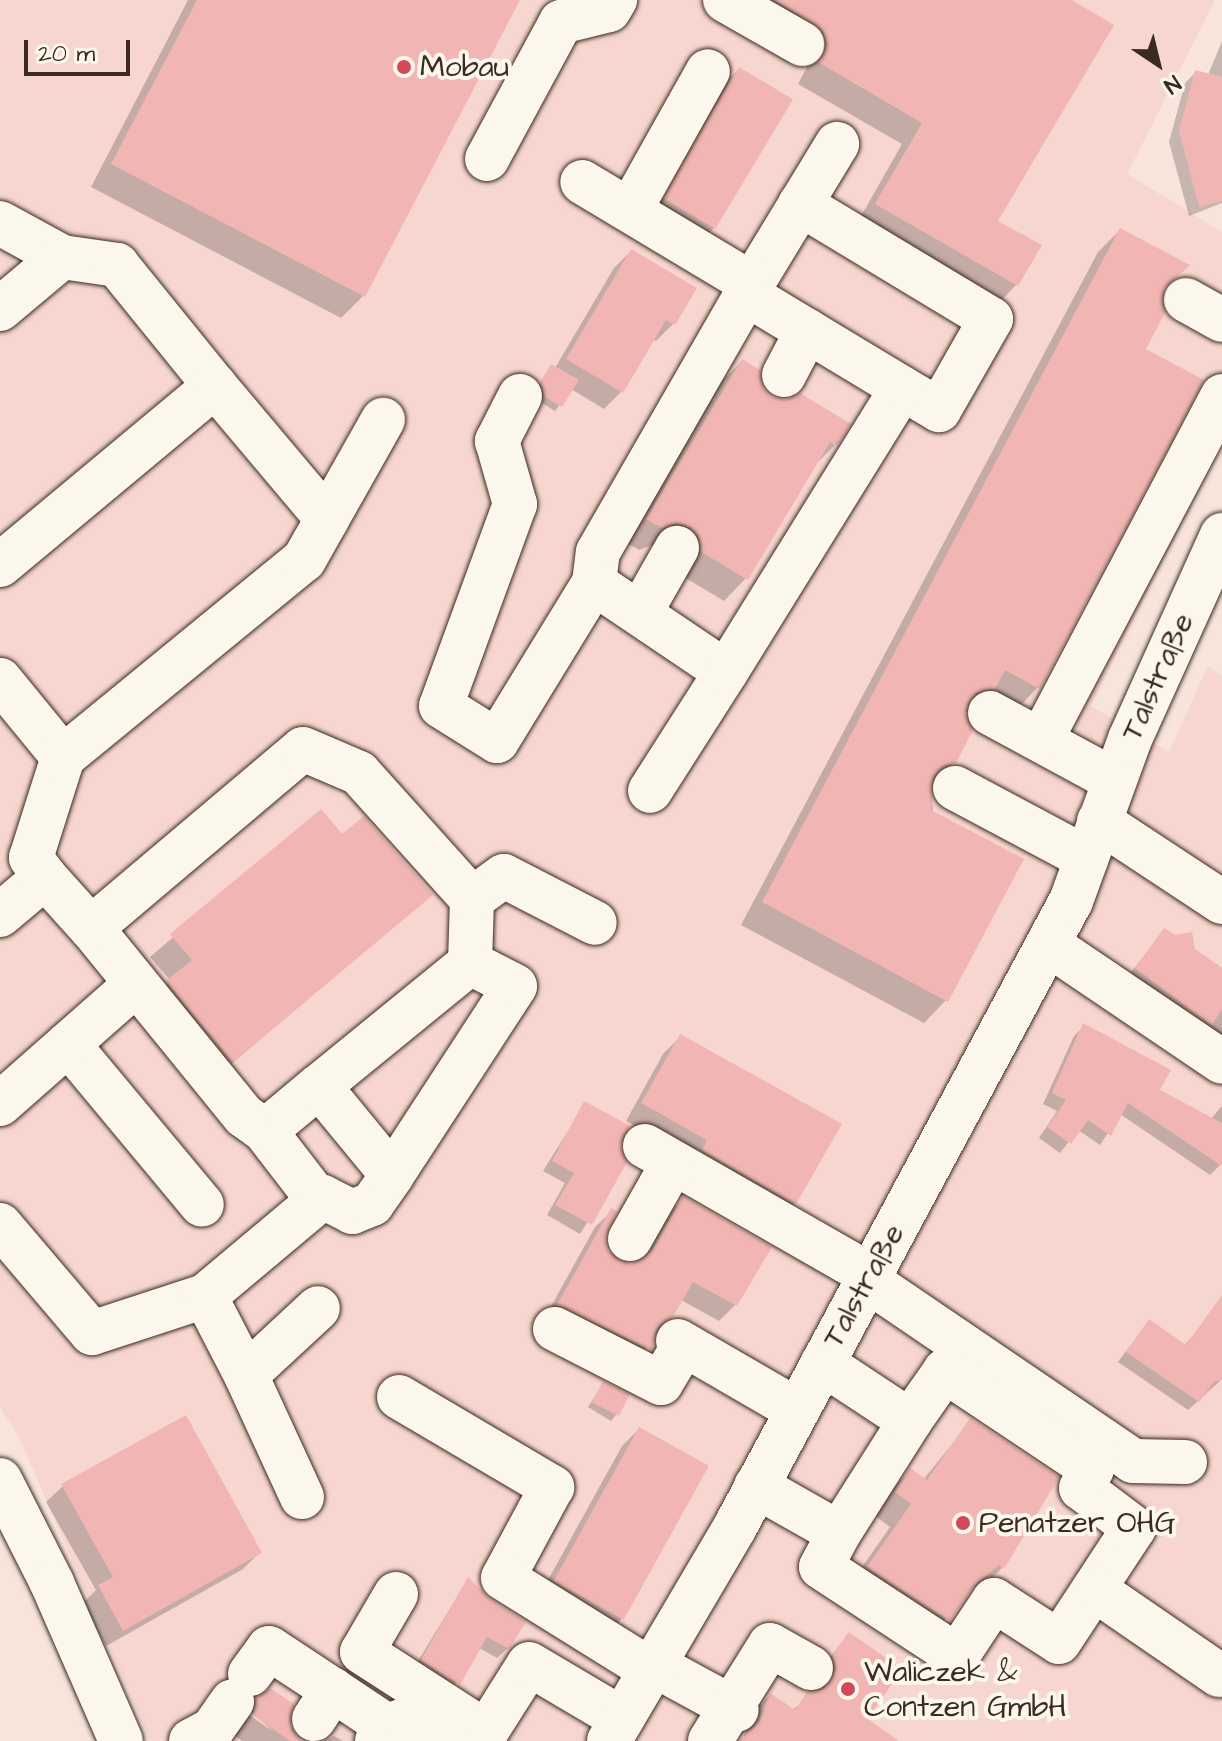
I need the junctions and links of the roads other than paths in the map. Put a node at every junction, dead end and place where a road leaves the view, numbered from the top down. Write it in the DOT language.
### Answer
graph roads {
  1 [pos="615,0"];
  2 [pos="725,0"];
  3 [pos="802,44"];
  4 [pos="708,71"];
  5 [pos="837,144"];
  6 [pos="487,159"];
  7 [pos="582,182"];
  8 [pos="800,204"];
  9 [pos="630,210"];
  10 [pos="0,223"];
  11 [pos="62,257"];
  12 [pos="749,289"];
  13 [pos="0,309"];
  14 [pos="807,331"];
  15 [pos="784,375"];
  16 [pos="215,386"];
  17 [pos="902,388"];
  18 [pos="520,396"];
  19 [pos="1222,396"];
  20 [pos="383,420"];
  21 [pos="327,519"];
  22 [pos="1222,535"];
  23 [pos="677,548"];
  24 [pos="0,565"];
  25 [pos="594,583"];
  26 [pos="640,613"];
  27 [pos="726,672"];
  28 [pos="0,680"];
  29 [pos="990,713"];
  30 [pos="1041,740"];
  31 [pos="63,757"];
  32 [pos="1114,780"];
  33 [pos="955,788"];
  34 [pos="650,791"];
  35 [pos="1092,840"];
  36 [pos="45,877"];
  37 [pos="472,899"];
  38 [pos="1222,902"];
  39 [pos="0,915"];
  40 [pos="595,923"];
  41 [pos="91,928"];
  42 [pos="1048,944"];
  43 [pos="470,963"];
  44 [pos="136,984"];
  45 [pos="68,1044"];
  46 [pos="1222,1062"];
  47 [pos="319,1086"];
  48 [pos="0,1104"];
  49 [pos="265,1131"];
  50 [pos="392,1175"];
  51 [pos="319,1201"];
  52 [pos="202,1205"];
  53 [pos="0,1225"];
  54 [pos="630,1239"];
  55 [pos="868,1277"];
  56 [pos="205,1296"];
  57 [pos="318,1308"];
  58 [pos="555,1329"];
  59 [pos="822,1363"];
  60 [pos="246,1375"];
  61 [pos="399,1397"];
  62 [pos="797,1410"];
  63 [pos="910,1421"];
  64 [pos="1185,1462"];
  65 [pos="0,1480"];
  66 [pos="756,1486"];
  67 [pos="302,1497"];
  68 [pos="858,1526"];
  69 [pos="1094,1589"];
  70 [pos="396,1594"];
  71 [pos="652,1667"];
  72 [pos="811,1668"];
  73 [pos="1219,1675"];
  74 [pos="222,1717"];
  75 [pos="725,1719"];
  76 [pos="616,1730"];
  77 [pos="382,1734"];
  78 [pos="121,1741"];
  79 [pos="438,1741"];
  1 -- 6 [label="street"];
  2 -- 3 [label="street"];
  4 -- 9 [label="street"];
  5 -- 8 [label="street"];
  7 -- 9 [label="street"];
  8 -- 12 [label="street"];
  8 -- 17 [label="street"];
  9 -- 12 [label="street"];
  10 -- 11 [label="street"];
  11 -- 13 [label="street"];
  11 -- 16 [label="street"];
  12 -- 14 [label="street"];
  12 -- 25 [label="street"];
  14 -- 15 [label="street"];
  14 -- 17 [label="street"];
  16 -- 21 [label="street"];
  16 -- 24 [label="street"];
  17 -- 27 [label="street"];
  18 -- 25 [label="street"];
  19 -- 30 [label="street"];
  20 -- 21 [label="street"];
  21 -- 31 [label="street"];
  22 -- 32 [label="street, Talstraße"];
  23 -- 26 [label="street"];
  25 -- 26 [label="street"];
  26 -- 27 [label="street"];
  27 -- 34 [label="street"];
  28 -- 31 [label="street"];
  29 -- 30 [label="street"];
  30 -- 32 [label="street"];
  31 -- 36 [label="street"];
  32 -- 35 [label="street, Talstraße"];
  33 -- 35 [label="street"];
  35 -- 38 [label="street"];
  35 -- 42 [label="street, Talstraße"];
  36 -- 39 [label="street"];
  36 -- 41 [label="street"];
  37 -- 40 [label="street"];
  37 -- 41 [label="street"];
  37 -- 43 [label="street"];
  41 -- 44 [label="street"];
  42 -- 46 [label="street"];
  42 -- 55 [label="street, Talstraße"];
  43 -- 47 [label="street"];
  43 -- 50 [label="street"];
  44 -- 45 [label="street"];
  44 -- 49 [label="street"];
  45 -- 48 [label="street"];
  45 -- 52 [label="street"];
  47 -- 49 [label="street"];
  47 -- 50 [label="street"];
  49 -- 51 [label="street"];
  50 -- 51 [label="street"];
  51 -- 56 [label="street"];
  53 -- 56 [label="street"];
  54 -- 55 [label="street"];
  55 -- 59 [label="street, Talstraße"];
  55 -- 64 [label="street"];
  56 -- 60 [label="street"];
  57 -- 60 [label="street"];
  58 -- 62 [label="street"];
  59 -- 62 [label="street, Talstraße"];
  59 -- 63 [label="street"];
  60 -- 67 [label="street"];
  61 -- 71 [label="street"];
  62 -- 66 [label="street, Talstraße"];
  63 -- 68 [label="street"];
  63 -- 69 [label="street"];
  65 -- 78 [label="street"];
  66 -- 68 [label="street"];
  66 -- 71 [label="street, Talstraße"];
  68 -- 69 [label="street"];
  69 -- 73 [label="street"];
  70 -- 76 [label="street"];
  71 -- 75 [label="street"];
  71 -- 76 [label="street, Talstraße"];
  72 -- 75 [label="street"];
  74 -- 77 [label="street"];
  77 -- 79 [label="street"];
}
